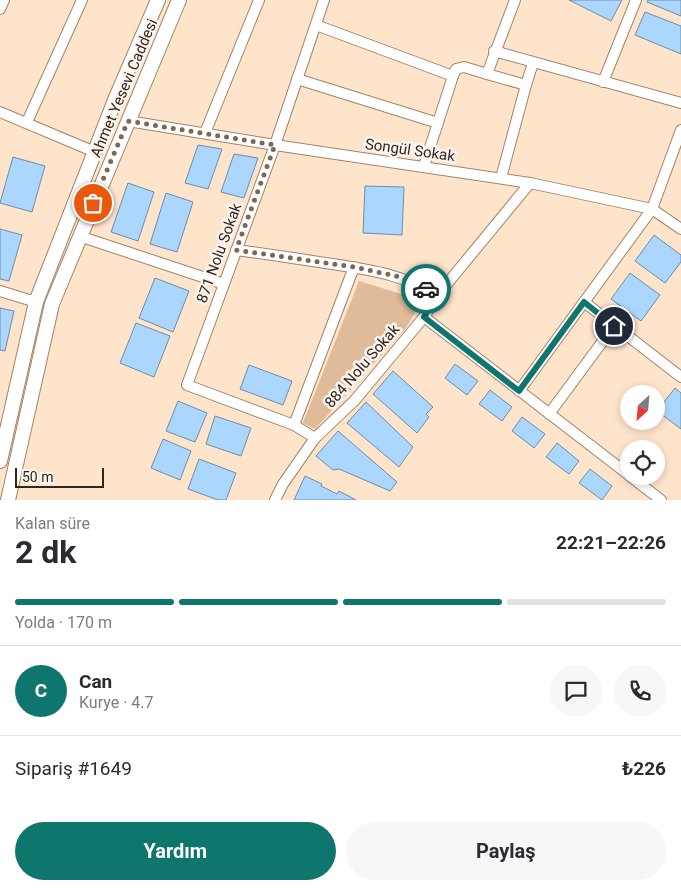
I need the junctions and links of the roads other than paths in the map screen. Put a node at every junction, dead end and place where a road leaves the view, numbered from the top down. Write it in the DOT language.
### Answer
graph roads {
  1 [pos="4,0"];
  2 [pos="82,0"];
  3 [pos="158,0"];
  4 [pos="179,0"];
  5 [pos="259,0"];
  6 [pos="324,0"];
  7 [pos="515,0"];
  8 [pos="636,0"];
  9 [pos="0,9"];
  10 [pos="316,25"];
  11 [pos="494,51"];
  12 [pos="533,62"];
  13 [pos="487,74"];
  14 [pos="453,76"];
  15 [pos="297,79"];
  16 [pos="603,82"];
  17 [pos="526,85"];
  18 [pos="681,103"];
  19 [pos="0,112"];
  20 [pos="128,121"];
  21 [pos="27,122"];
  22 [pos="438,123"];
  23 [pos="681,130"];
  24 [pos="205,133"];
  25 [pos="275,145"];
  26 [pos="94,152"];
  27 [pos="424,166"];
  28 [pos="501,178"];
  29 [pos="530,183"];
  30 [pos="652,209"];
  31 [pos="681,229"];
  32 [pos="79,236"];
  33 [pos="236,250"];
  34 [pos="354,267"];
  35 [pos="224,284"];
  36 [pos="0,291"];
  37 [pos="437,296"];
  38 [pos="36,302"];
  39 [pos="584,302"];
  40 [pos="424,317"];
  41 [pos="614,326"];
  42 [pos="681,377"];
  43 [pos="519,391"];
  44 [pos="549,414"];
  45 [pos="294,425"];
  46 [pos="315,438"];
  47 [pos="0,461"];
  48 [pos="620,469"];
  49 [pos="12,475"];
  50 [pos="641,485"];
  51 [pos="8,500"];
  52 [pos="18,500"];
  53 [pos="275,500"];
  54 [pos="660,500"];
  1 -- 9 [label="street"];
  2 -- 21 [label="street"];
  3 -- 26 [label="main road, Ahmet Yesevi Caddesi"];
  4 -- 20 [label="main road, Ahmet Yesevi Caddesi"];
  5 -- 24 [label="street"];
  6 -- 10 [label="street, 871 Nolu Sokak"];
  7 -- 11 [label="street"];
  8 -- 16 [label="street"];
  10 -- 14 [label="street"];
  10 -- 15 [label="street, 871 Nolu Sokak"];
  11 -- 12 [label="street"];
  11 -- 13 [label="street"];
  12 -- 16 [label="street"];
  12 -- 17 [label="street"];
  13 -- 14 [label="street"];
  13 -- 17 [label="street"];
  14 -- 22 [label="street"];
  15 -- 22 [label="street"];
  15 -- 25 [label="street, 871 Nolu Sokak"];
  16 -- 18 [label="street"];
  17 -- 28 [label="street"];
  19 -- 21 [label="street"];
  20 -- 24 [label="street, Songül Sokak"];
  20 -- 32 [label="main road, Ahmet Yesevi Caddesi"];
  21 -- 26 [label="street"];
  22 -- 27 [label="street"];
  23 -- 30 [label="street"];
  24 -- 25 [label="street, Songül Sokak"];
  25 -- 27 [label="street, Songül Sokak"];
  25 -- 33 [label="street, 871 Nolu Sokak"];
  26 -- 38 [label="main road, Ahmet Yesevi Caddesi"];
  27 -- 28 [label="street, Songül Sokak"];
  28 -- 29 [label="street, Songül Sokak"];
  29 -- 30 [label="street, Songül Sokak"];
  29 -- 37 [label="street, 884 Nolu Sokak"];
  30 -- 31 [label="street, Songül Sokak"];
  30 -- 39 [label="street"];
  32 -- 35 [label="street"];
  32 -- 49 [label="main road, Ahmet Yesevi Caddesi"];
  33 -- 34 [label="street"];
  33 -- 35 [label="street, 871 Nolu Sokak"];
  34 -- 37 [label="street"];
  34 -- 45 [label="street"];
  35 -- 45 [label="street, 871 Nolu Sokak"];
  36 -- 38 [label="street"];
  37 -- 40 [label="street, 884 Nolu Sokak"];
  38 -- 47 [label="main road, Ahmet Yesevi Caddesi"];
  39 -- 41 [label="street"];
  39 -- 43 [label="street"];
  40 -- 43 [label="street"];
  40 -- 46 [label="street, 884 Nolu Sokak"];
  41 -- 42 [label="street"];
  41 -- 44 [label="street"];
  43 -- 44 [label="street"];
  44 -- 48 [label="street"];
  45 -- 46 [label="street, 871 Nolu Sokak"];
  46 -- 53 [label="street, 884 Nolu Sokak"];
  49 -- 51 [label="main road, Ahmet Yesevi Caddesi"];
  49 -- 52 [label="main road"];
  50 -- 54 [label="street"];
}
